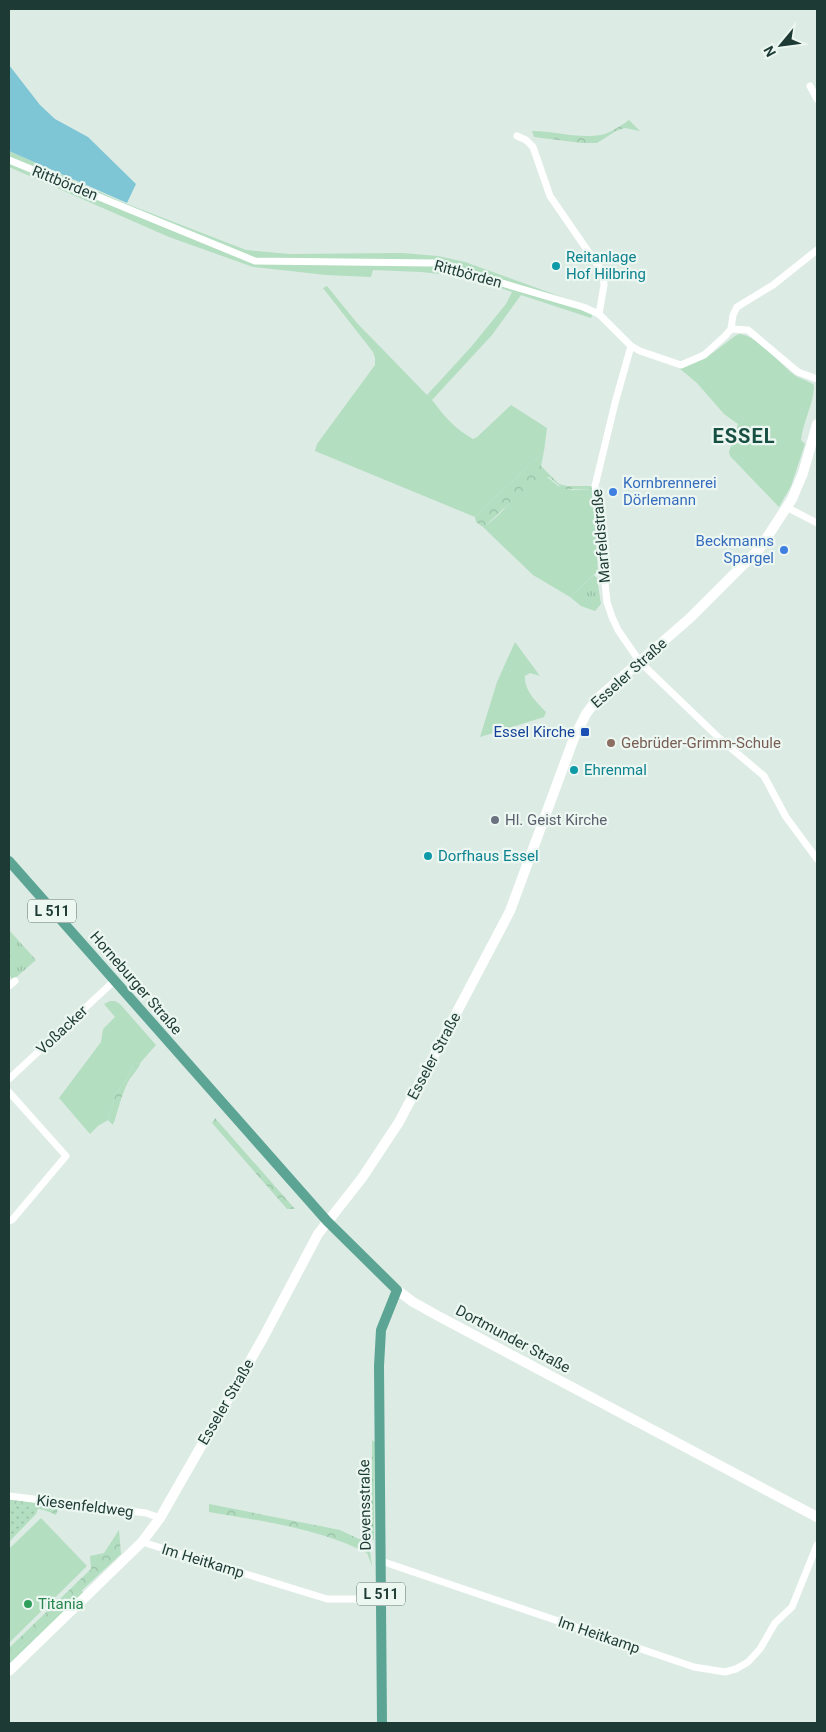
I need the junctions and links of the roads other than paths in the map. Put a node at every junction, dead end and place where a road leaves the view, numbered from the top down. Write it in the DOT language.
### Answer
graph roads {
  1 [pos="810,86"];
  2 [pos="817,100"];
  3 [pos="517,136"];
  4 [pos="9,160"];
  5 [pos="817,250"];
  6 [pos="599,314"];
  7 [pos="731,329"];
  8 [pos="631,346"];
  9 [pos="817,379"];
  10 [pos="817,424"];
  11 [pos="788,508"];
  12 [pos="817,523"];
  13 [pos="640,662"];
  14 [pos="817,859"];
  15 [pos="9,861"];
  16 [pos="114,981"];
  17 [pos="9,1079"];
  18 [pos="9,1092"];
  19 [pos="241,1125"];
  20 [pos="9,1221"];
  21 [pos="327,1221"];
  22 [pos="397,1290"];
  23 [pos="9,1496"];
  24 [pos="817,1517"];
  25 [pos="160,1518"];
  26 [pos="142,1542"];
  27 [pos="817,1545"];
  28 [pos="381,1561"];
  29 [pos="381,1599"];
  30 [pos="9,1671"];
  31 [pos="382,1723"];
  1 -- 2 [label="street"];
  3 -- 6 [label="street"];
  4 -- 6 [label="street, Rittbörden"];
  5 -- 7 [label="street, Rittbörden"];
  6 -- 8 [label="street, Rittbörden"];
  7 -- 8 [label="street, Rittbörden"];
  7 -- 9 [label="street"];
  8 -- 13 [label="street, Marfeldstraße"];
  10 -- 11 [label="main road, Esseler Straße"];
  11 -- 12 [label="street"];
  11 -- 13 [label="main road, Esseler Straße"];
  13 -- 14 [label="street, Marfeldstraße"];
  13 -- 21 [label="main road, Esseler Straße"];
  15 -- 16 [label="main road, Horneburger Straße / L 511"];
  16 -- 17 [label="street, Voßacker"];
  16 -- 19 [label="main road, Horneburger Straße / L 511"];
  18 -- 20 [label="street"];
  19 -- 21 [label="main road, Dortmunder Straße / L 511"];
  21 -- 22 [label="main road, Dortmunder Straße / L 511"];
  21 -- 25 [label="main road, Esseler Straße"];
  22 -- 24 [label="main road, Dortmunder Straße"];
  22 -- 28 [label="main road, Devensstraße / L 511"];
  23 -- 25 [label="street, Kiesenfeldweg"];
  25 -- 26 [label="main road, Esseler Straße"];
  26 -- 29 [label="street, Im Heitkamp"];
  26 -- 30 [label="main road, Esseler Straße"];
  27 -- 28 [label="street, Im Heitkamp"];
  28 -- 29 [label="main road, Devensstraße / L 511"];
  29 -- 31 [label="main road, Devensstraße / L 511"];
}
